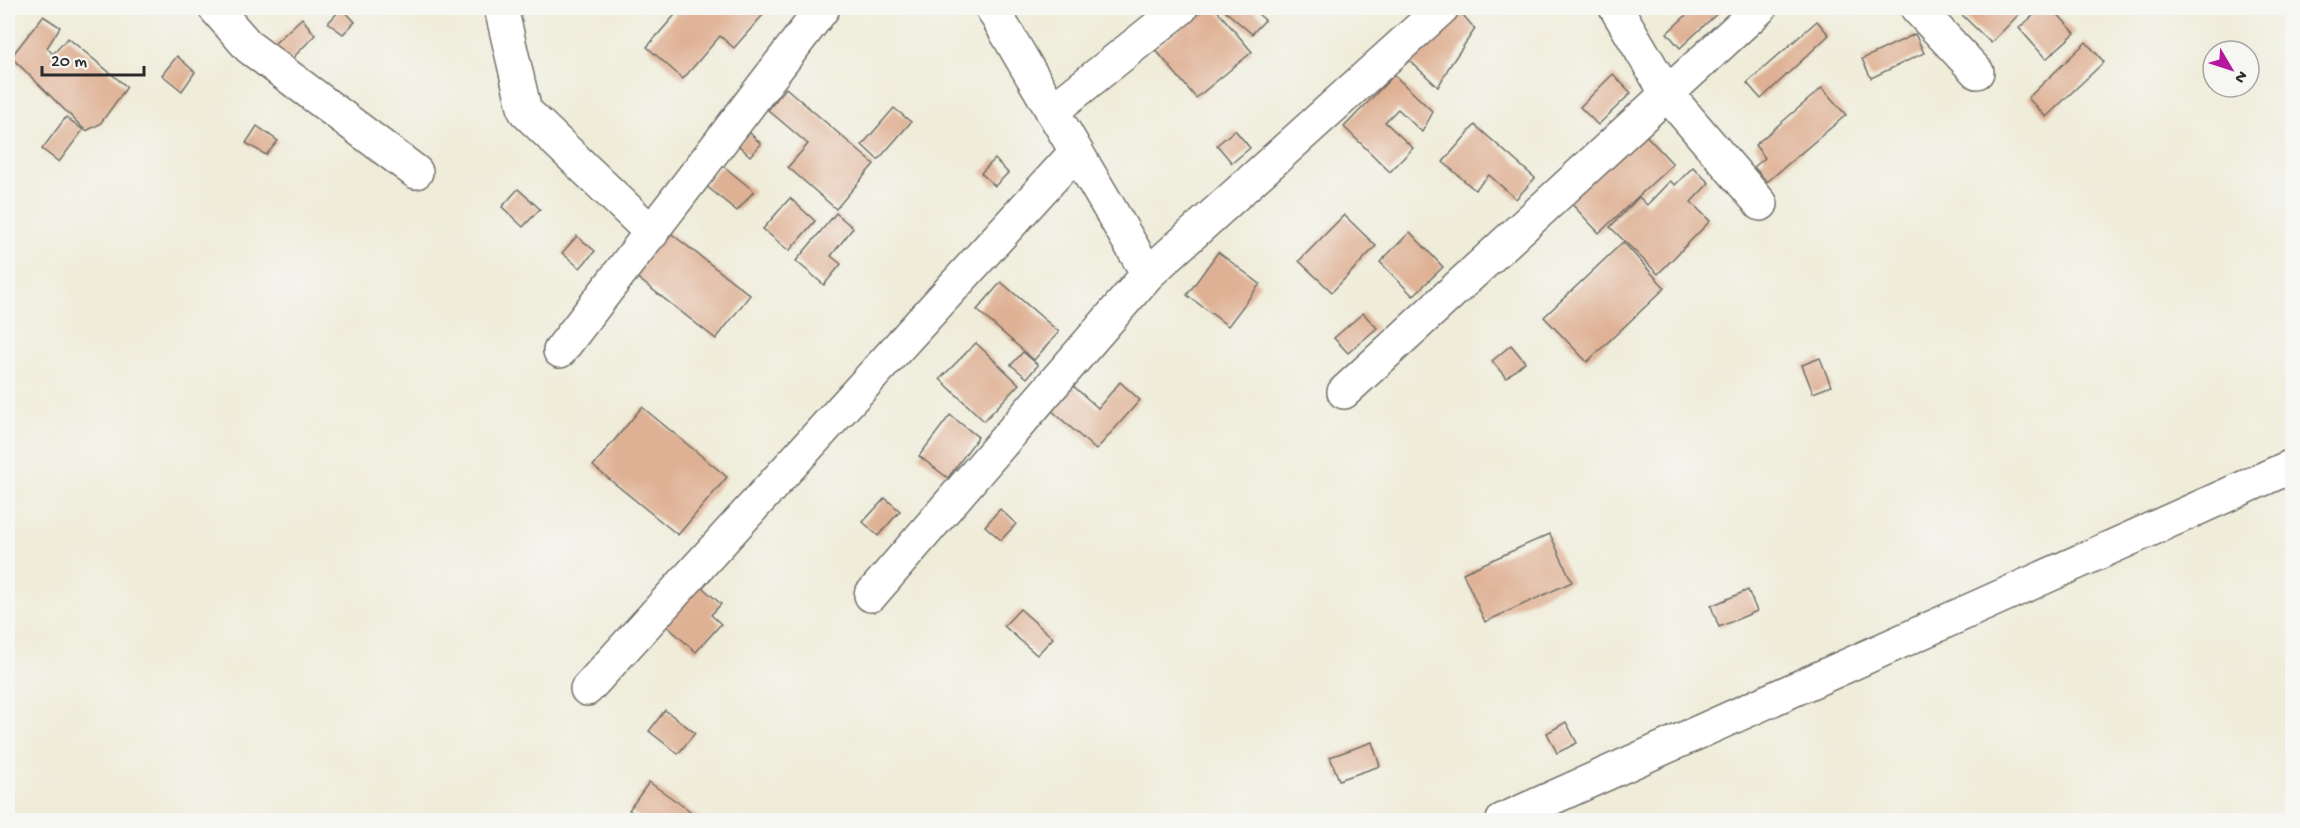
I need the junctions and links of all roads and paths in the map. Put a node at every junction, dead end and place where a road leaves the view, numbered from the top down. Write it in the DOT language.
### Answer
graph roads {
  1 [pos="215,8"];
  2 [pos="501,8"];
  3 [pos="823,8"];
  4 [pos="992,8"];
  5 [pos="1181,8"];
  6 [pos="1442,8"];
  7 [pos="1616,8"];
  8 [pos="1760,8"];
  9 [pos="1917,8"];
  10 [pos="1977,72"];
  11 [pos="1667,94"];
  12 [pos="1052,111"];
  13 [pos="1076,152"];
  14 [pos="416,172"];
  15 [pos="1761,204"];
  16 [pos="652,232"];
  17 [pos="1148,274"];
  18 [pos="560,351"];
  19 [pos="1344,392"];
  20 [pos="2292,466"];
  21 [pos="871,595"];
  22 [pos="587,689"];
  23 [pos="1503,820"];
  1 -- 14 [label="street"];
  2 -- 16 [label="street"];
  3 -- 16 [label="street"];
  4 -- 12 [label="street"];
  5 -- 12 [label="street"];
  6 -- 17 [label="street"];
  7 -- 11 [label="street"];
  8 -- 11 [label="street"];
  9 -- 10 [label="street"];
  11 -- 15 [label="street"];
  11 -- 19 [label="street"];
  12 -- 13 [label="street"];
  13 -- 17 [label="street"];
  13 -- 22 [label="street"];
  16 -- 18 [label="street"];
  17 -- 21 [label="street"];
  20 -- 23 [label="street"];
}
